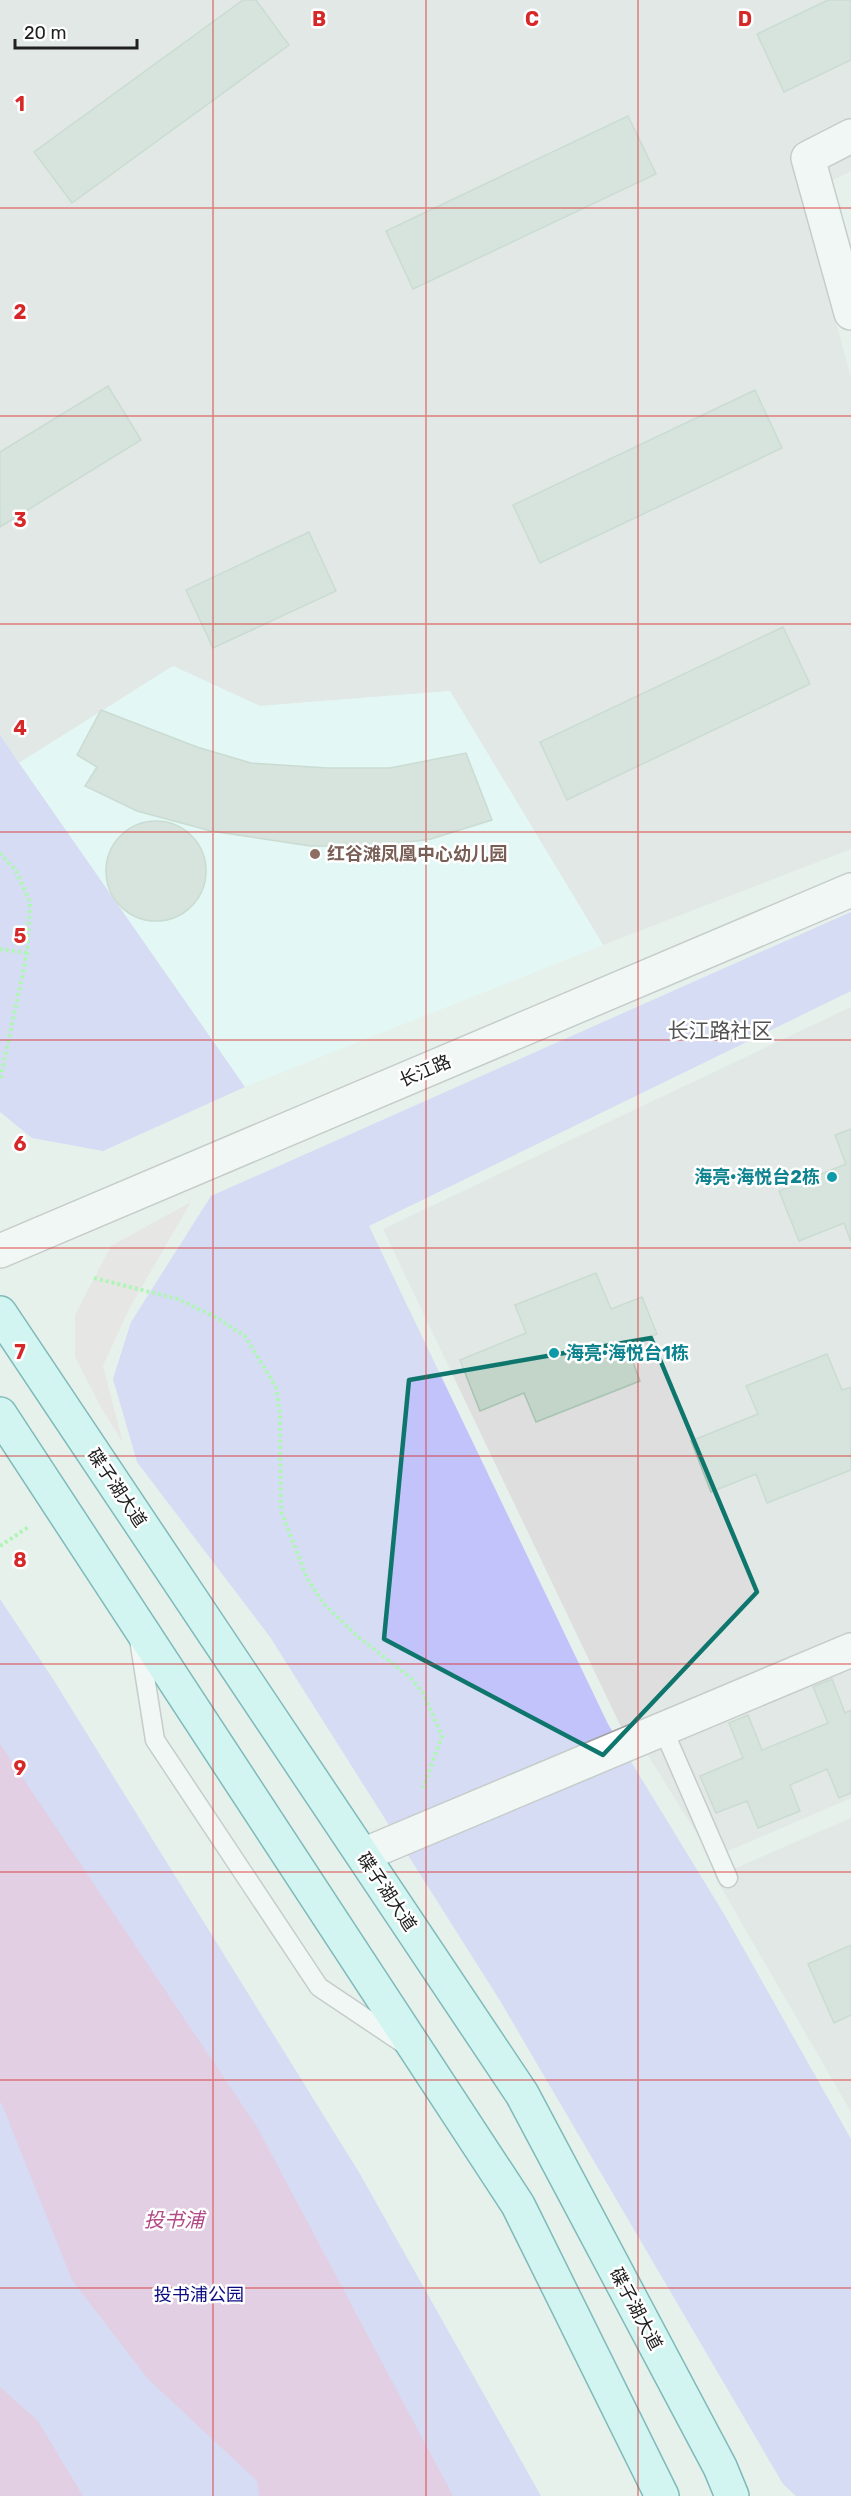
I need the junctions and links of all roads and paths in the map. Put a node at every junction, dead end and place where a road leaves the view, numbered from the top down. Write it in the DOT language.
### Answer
graph roads {
  1 [pos="851,136"];
  2 [pos="851,313"];
  3 [pos="0,853"];
  4 [pos="851,890"];
  5 [pos="0,949"];
  6 [pos="27,953"];
  7 [pos="0,1082"];
  8 [pos="0,1251"];
  9 [pos="94,1278"];
  10 [pos="0,1313"];
  11 [pos="0,1414"];
  12 [pos="136,1622"];
  13 [pos="851,1650"];
  14 [pos="663,1729"];
  15 [pos="403,1838"];
  16 [pos="363,1855"];
  17 [pos="728,1878"];
  18 [pos="419,2054"];
  19 [pos="662,2496"];
  20 [pos="732,2496"];
  1 -- 2 [label="street"];
  3 -- 6 [label="path"];
  4 -- 8 [label="street, 长江路"];
  5 -- 6 [label="path"];
  6 -- 7 [label="path"];
  9 -- 15 [label="path"];
  10 -- 16 [label="main road, 碟子湖大道"];
  11 -- 12 [label="main road"];
  12 -- 18 [label="main road"];
  12 -- 18 [label="lane"];
  13 -- 14 [label="street"];
  14 -- 15 [label="street"];
  14 -- 17 [label="lane"];
  15 -- 16 [label="street"];
  16 -- 20 [label="main road, 碟子湖大道"];
  18 -- 19 [label="main road"];
}
